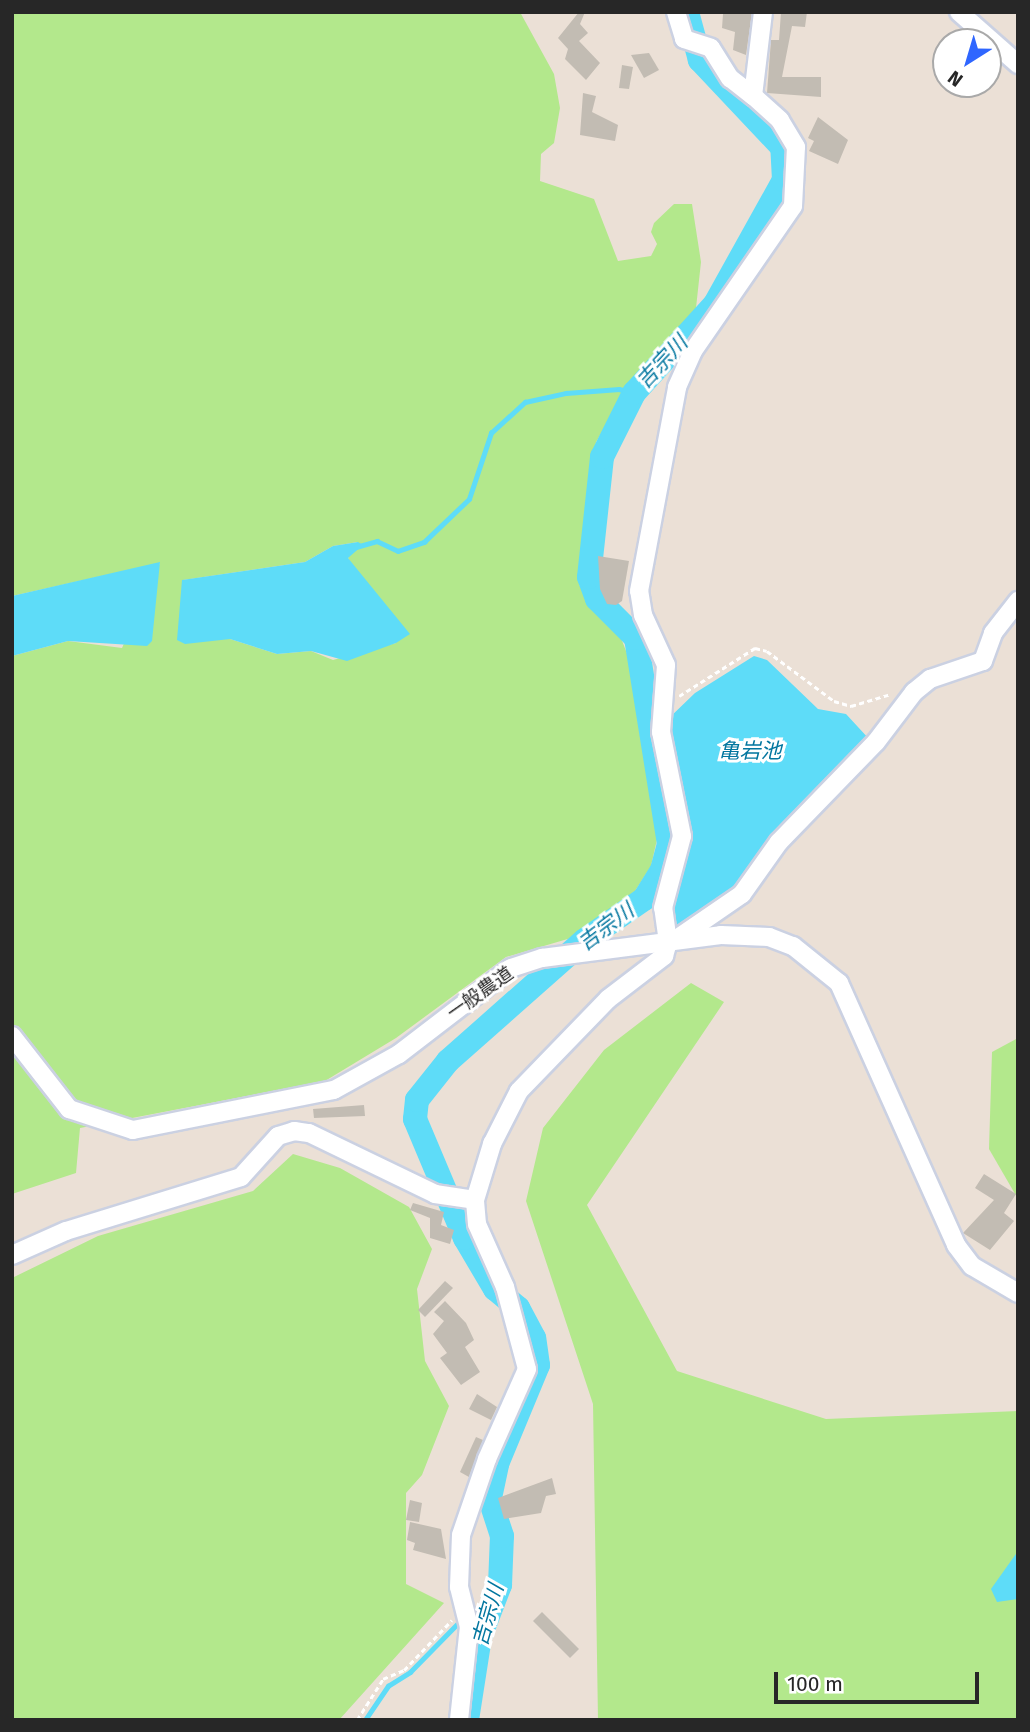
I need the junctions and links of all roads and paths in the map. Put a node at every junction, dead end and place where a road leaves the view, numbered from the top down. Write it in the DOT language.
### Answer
graph roads {
  1 [pos="676,12"];
  2 [pos="762,12"];
  3 [pos="959,12"];
  4 [pos="1015,54"];
  5 [pos="753,96"];
  6 [pos="1018,601"];
  7 [pos="894,694"];
  8 [pos="661,707"];
  9 [pos="668,942"];
  10 [pos="12,1036"];
  11 [pos="475,1200"];
  12 [pos="12,1255"];
  13 [pos="1018,1293"];
  14 [pos="464,1614"];
  15 [pos="357,1720"];
  16 [pos="459,1720"];
  1 -- 5 [label="street"];
  2 -- 5 [label="street"];
  3 -- 4 [label="street"];
  5 -- 8 [label="street"];
  6 -- 9 [label="street"];
  7 -- 8 [label="path"];
  8 -- 9 [label="street"];
  9 -- 10 [label="street, 一般農道"];
  9 -- 11 [label="street"];
  9 -- 13 [label="street, 一般農道"];
  11 -- 12 [label="street"];
  11 -- 14 [label="street"];
  14 -- 15 [label="path"];
  14 -- 16 [label="street"];
}
